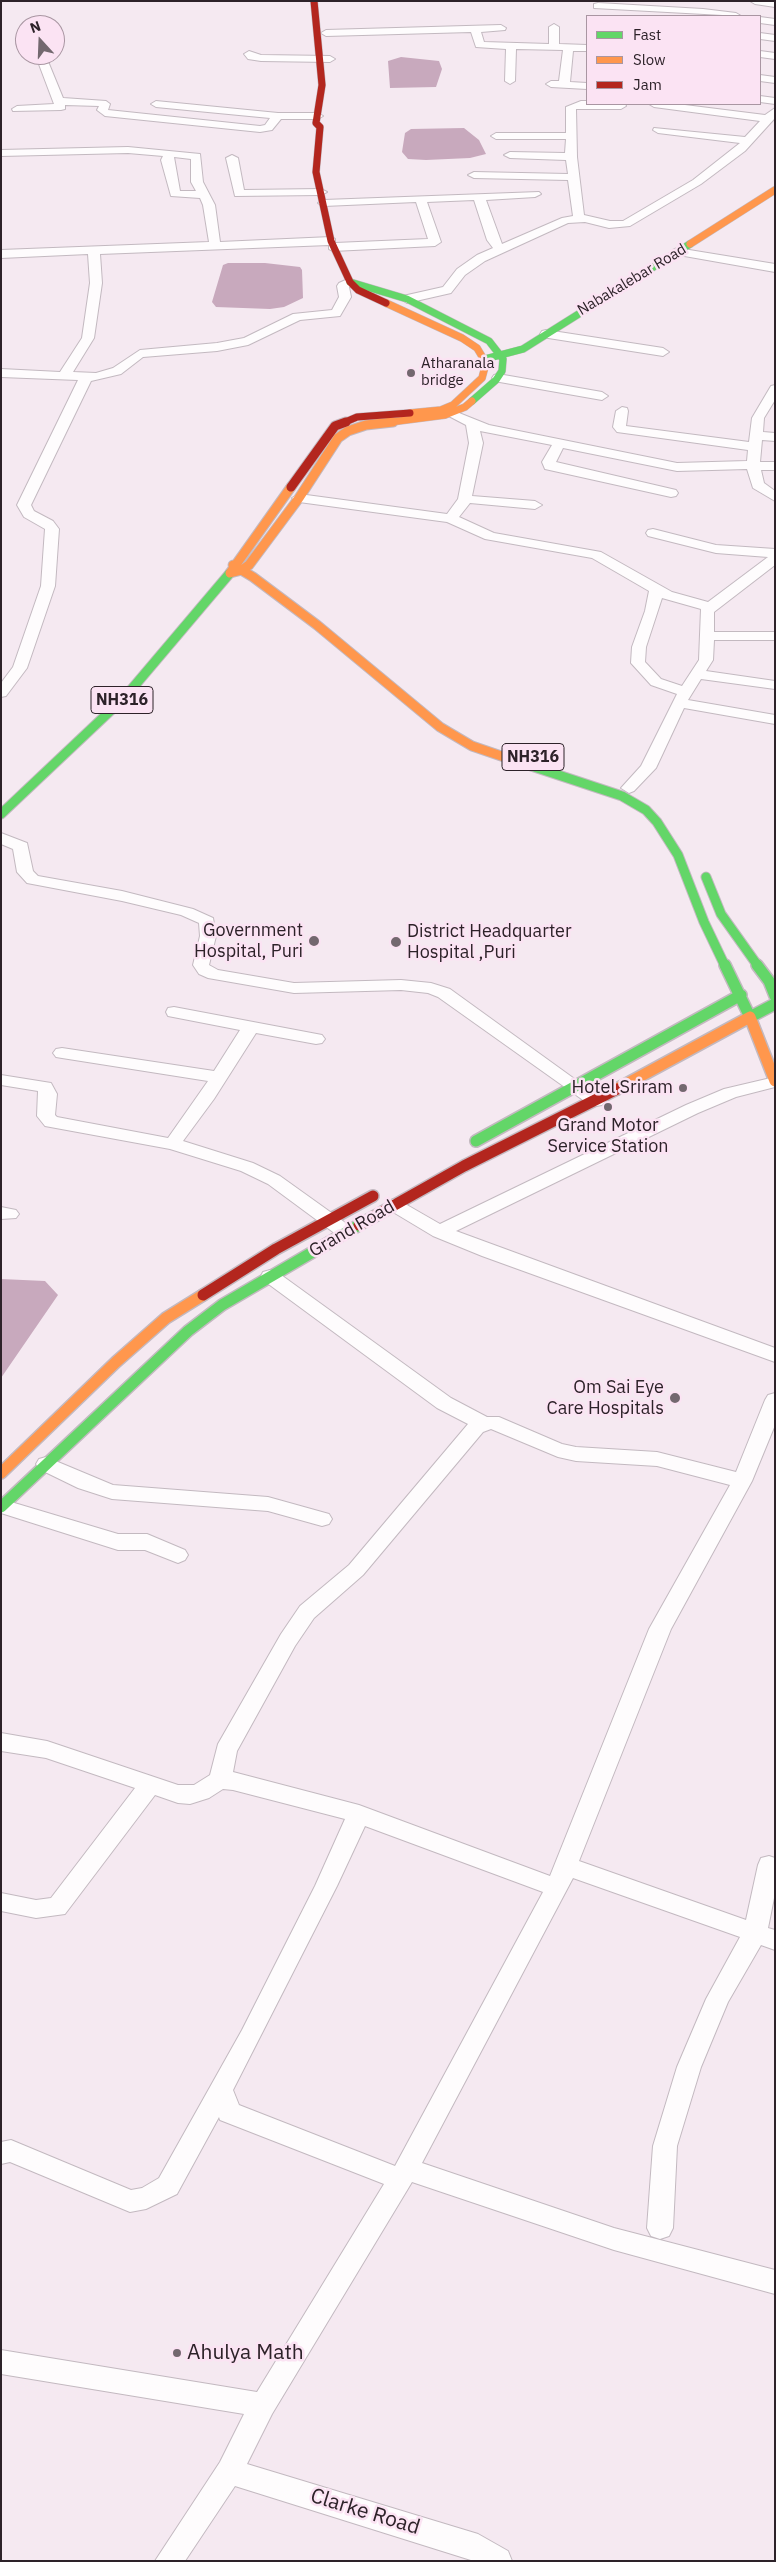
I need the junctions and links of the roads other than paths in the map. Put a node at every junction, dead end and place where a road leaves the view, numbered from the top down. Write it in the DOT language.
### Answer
graph roads {
  1 [pos="314,1"];
  2 [pos="323,1"];
  3 [pos="708,1"];
  4 [pos="756,1"];
  5 [pos="775,4"];
  6 [pos="597,8"];
  7 [pos="703,12"];
  8 [pos="728,15"];
  9 [pos="761,20"];
  10 [pos="775,22"];
  11 [pos="554,27"];
  12 [pos="501,28"];
  13 [pos="475,29"];
  14 [pos="326,34"];
  15 [pos="761,36"];
  16 [pos="775,38"];
  17 [pos="511,46"];
  18 [pos="554,47"];
  19 [pos="568,48"];
  20 [pos="586,48"];
  21 [pos="249,54"];
  22 [pos="761,54"];
  23 [pos="775,56"];
  24 [pos="326,58"];
  25 [pos="44,65"];
  26 [pos="761,78"];
  27 [pos="775,80"];
  28 [pos="510,81"];
  29 [pos="551,84"];
  30 [pos="564,84"];
  31 [pos="586,86"];
  32 [pos="761,99"];
  33 [pos="59,101"];
  34 [pos="775,101"];
  35 [pos="156,104"];
  36 [pos="586,104"];
  37 [pos="606,105"];
  38 [pos="665,105"];
  39 [pos="621,106"];
  40 [pos="17,109"];
  41 [pos="772,115"];
  42 [pos="278,116"];
  43 [pos="319,122"];
  44 [pos="658,130"];
  45 [pos="496,136"];
  46 [pos="570,136"];
  47 [pos="748,141"];
  48 [pos="1,153"];
  49 [pos="169,155"];
  50 [pos="510,155"];
  51 [pos="571,156"];
  52 [pos="232,158"];
  53 [pos="474,175"];
  54 [pos="572,177"];
  55 [pos="775,190"];
  56 [pos="535,194"];
  57 [pos="204,195"];
  58 [pos="322,197"];
  59 [pos="479,197"];
  60 [pos="421,200"];
  61 [pos="579,217"];
  62 [pos="332,244"];
  63 [pos="215,246"];
  64 [pos="500,249"];
  65 [pos="94,250"];
  66 [pos="678,252"];
  67 [pos="1,254"];
  68 [pos="773,266"];
  69 [pos="354,286"];
  70 [pos="407,299"];
  71 [pos="544,336"];
  72 [pos="492,344"];
  73 [pos="663,352"];
  74 [pos="501,356"];
  75 [pos="485,359"];
  76 [pos="1,373"];
  77 [pos="64,376"];
  78 [pos="86,377"];
  79 [pos="498,378"];
  80 [pos="775,389"];
  81 [pos="602,396"];
  82 [pos="622,411"];
  83 [pos="449,413"];
  84 [pos="758,418"];
  85 [pos="775,419"];
  86 [pos="472,424"];
  87 [pos="335,426"];
  88 [pos="348,431"];
  89 [pos="775,437"];
  90 [pos="756,441"];
  91 [pos="560,442"];
  92 [pos="753,465"];
  93 [pos="775,466"];
  94 [pos="671,493"];
  95 [pos="775,497"];
  96 [pos="299,498"];
  97 [pos="465,499"];
  98 [pos="535,505"];
  99 [pos="450,518"];
  100 [pos="653,533"];
  101 [pos="775,554"];
  102 [pos="775,558"];
  103 [pos="238,567"];
  104 [pos="656,590"];
  105 [pos="709,607"];
  106 [pos="707,636"];
  107 [pos="775,636"];
  108 [pos="365,649"];
  109 [pos="698,674"];
  110 [pos="775,684"];
  111 [pos="4,686"];
  112 [pos="682,697"];
  113 [pos="775,720"];
  114 [pos="485,738"];
  115 [pos="546,761"];
  116 [pos="538,769"];
  117 [pos="629,788"];
  118 [pos="657,803"];
  119 [pos="1,814"];
  120 [pos="1,838"];
  121 [pos="700,864"];
  122 [pos="772,980"];
  123 [pos="741,995"];
  124 [pos="775,996"];
  125 [pos="775,1004"];
  126 [pos="174,1012"];
  127 [pos="750,1017"];
  128 [pos="250,1028"];
  129 [pos="316,1039"];
  130 [pos="62,1053"];
  131 [pos="218,1077"];
  132 [pos="1,1080"];
  133 [pos="775,1081"];
  134 [pos="576,1087"];
  135 [pos="596,1101"];
  136 [pos="172,1144"];
  137 [pos="464,1147"];
  138 [pos="387,1199"];
  139 [pos="329,1220"];
  140 [pos="346,1232"];
  141 [pos="440,1232"];
  142 [pos="270,1276"];
  143 [pos="775,1355"];
  144 [pos="775,1400"];
  145 [pos="483,1423"];
  146 [pos="46,1464"];
  147 [pos="1,1473"];
  148 [pos="742,1481"];
  149 [pos="2,1506"];
  150 [pos="322,1519"];
  151 [pos="178,1555"];
  152 [pos="1,1742"];
  153 [pos="220,1780"];
  154 [pos="150,1785"];
  155 [pos="359,1814"];
  156 [pos="769,1865"];
  157 [pos="566,1866"];
  158 [pos="558,1888"];
  159 [pos="1,1902"];
  160 [pos="765,1937"];
  161 [pos="221,2090"];
  162 [pos="1,2152"];
  163 [pos="403,2174"];
  164 [pos="660,2228"];
  165 [pos="775,2282"];
  166 [pos="1,2362"];
  167 [pos="263,2405"];
  168 [pos="229,2471"];
  169 [pos="169,2561"];
  170 [pos="498,2561"];
  1 -- 24 [label="main road"];
  2 -- 14 [label="main road"];
  3 -- 7 [label="street"];
  4 -- 5 [label="street"];
  6 -- 7 [label="street"];
  7 -- 8 [label="street"];
  9 -- 10 [label="street"];
  11 -- 18 [label="street"];
  12 -- 13 [label="street"];
  13 -- 14 [label="street"];
  13 -- 17 [label="street"];
  14 -- 24 [label="main road"];
  15 -- 16 [label="street"];
  17 -- 18 [label="street"];
  17 -- 28 [label="street"];
  18 -- 19 [label="street"];
  19 -- 20 [label="street"];
  19 -- 30 [label="street"];
  21 -- 24 [label="street"];
  22 -- 23 [label="street"];
  24 -- 43 [label="main road"];
  25 -- 33 [label="street"];
  26 -- 27 [label="street"];
  29 -- 30 [label="street"];
  30 -- 31 [label="street"];
  32 -- 34 [label="street"];
  33 -- 40 [label="street"];
  33 -- 42 [label="street"];
  35 -- 42 [label="street"];
  36 -- 46 [label="street"];
  37 -- 39 [label="street"];
  38 -- 41 [label="street"];
  41 -- 47 [label="street"];
  42 -- 43 [label="street"];
  43 -- 58 [label="main road"];
  44 -- 47 [label="street"];
  45 -- 46 [label="street"];
  46 -- 51 [label="street"];
  47 -- 61 [label="street"];
  48 -- 49 [label="street"];
  49 -- 57 [label="street"];
  49 -- 57 [label="street"];
  50 -- 51 [label="street"];
  51 -- 54 [label="street"];
  52 -- 58 [label="street"];
  53 -- 54 [label="street"];
  54 -- 61 [label="street"];
  55 -- 66 [label="main road, Nabakalebar Road"];
  56 -- 59 [label="street"];
  57 -- 63 [label="street"];
  58 -- 60 [label="street"];
  58 -- 62 [label="main road"];
  59 -- 60 [label="street"];
  59 -- 64 [label="street"];
  60 -- 62 [label="street"];
  61 -- 64 [label="street"];
  62 -- 63 [label="street"];
  62 -- 69 [label="main road"];
  63 -- 65 [label="street"];
  64 -- 70 [label="street"];
  65 -- 67 [label="street"];
  65 -- 77 [label="street"];
  66 -- 68 [label="street"];
  66 -- 71 [label="main road, Nabakalebar Road"];
  69 -- 70 [label="main road"];
  69 -- 75 [label="main road"];
  69 -- 78 [label="street"];
  70 -- 72 [label="main road"];
  71 -- 72 [label="main road"];
  71 -- 73 [label="street"];
  71 -- 74 [label="main road, Nabakalebar Road"];
  72 -- 74 [label="main road"];
  74 -- 75 [label="main road, Nabakalebar Road"];
  74 -- 79 [label="main road"];
  75 -- 87 [label="main road"];
  76 -- 77 [label="street"];
  77 -- 78 [label="street"];
  78 -- 111 [label="street"];
  79 -- 81 [label="street"];
  79 -- 83 [label="main road"];
  80 -- 84 [label="street"];
  82 -- 90 [label="street"];
  83 -- 86 [label="street"];
  83 -- 88 [label="main road"];
  84 -- 85 [label="street"];
  84 -- 90 [label="street"];
  86 -- 91 [label="street"];
  86 -- 97 [label="street"];
  87 -- 88 [label="main road"];
  87 -- 103 [label="main road"];
  88 -- 96 [label="main road"];
  89 -- 90 [label="street"];
  90 -- 92 [label="street"];
  91 -- 92 [label="street"];
  91 -- 94 [label="street"];
  92 -- 93 [label="street"];
  92 -- 95 [label="street"];
  96 -- 99 [label="street"];
  96 -- 103 [label="main road"];
  97 -- 98 [label="street"];
  97 -- 99 [label="street"];
  99 -- 104 [label="street"];
  100 -- 101 [label="street"];
  102 -- 105 [label="street"];
  103 -- 108 [label="main road"];
  103 -- 116 [label="main road, NH316"];
  103 -- 119 [label="main road, NH316"];
  104 -- 105 [label="street"];
  104 -- 112 [label="street"];
  105 -- 106 [label="street"];
  106 -- 107 [label="street"];
  106 -- 109 [label="street"];
  109 -- 110 [label="street"];
  109 -- 112 [label="street"];
  112 -- 113 [label="street"];
  112 -- 117 [label="street"];
  114 -- 115 [label="main road, NH316"];
  115 -- 116 [label="main road"];
  115 -- 117 [label="main road, NH316"];
  116 -- 123 [label="main road, NH316"];
  117 -- 118 [label="main road, NH316"];
  120 -- 134 [label="street"];
  121 -- 122 [label="main road"];
  122 -- 123 [label="main road"];
  122 -- 124 [label="main road"];
  123 -- 127 [label="main road, NH316"];
  123 -- 134 [label="main road"];
  125 -- 127 [label="main road, Grand Road"];
  126 -- 128 [label="street"];
  127 -- 133 [label="main road"];
  127 -- 135 [label="main road, Grand Road"];
  128 -- 129 [label="street"];
  128 -- 131 [label="street"];
  130 -- 131 [label="street"];
  131 -- 136 [label="street"];
  132 -- 136 [label="street"];
  133 -- 141 [label="street"];
  134 -- 135 [label="street"];
  134 -- 137 [label="main road"];
  135 -- 138 [label="main road, Grand Road"];
  136 -- 139 [label="street"];
  138 -- 139 [label="main road, Grand Road"];
  138 -- 140 [label="main road, Grand Road"];
  138 -- 141 [label="street"];
  139 -- 140 [label="street"];
  139 -- 147 [label="main road, Grand Road"];
  140 -- 142 [label="main road, Grand Road"];
  141 -- 143 [label="street"];
  142 -- 145 [label="street"];
  142 -- 146 [label="main road, Grand Road"];
  144 -- 148 [label="street"];
  145 -- 148 [label="street"];
  145 -- 153 [label="street"];
  146 -- 149 [label="main road, Grand Road"];
  146 -- 150 [label="street"];
  148 -- 157 [label="street"];
  149 -- 151 [label="street"];
  152 -- 154 [label="street"];
  153 -- 154 [label="street"];
  153 -- 155 [label="street"];
  154 -- 159 [label="street"];
  155 -- 158 [label="street"];
  155 -- 161 [label="street"];
  156 -- 160 [label="street"];
  157 -- 158 [label="street"];
  157 -- 160 [label="street"];
  158 -- 163 [label="street"];
  160 -- 164 [label="street"];
  161 -- 162 [label="street"];
  161 -- 163 [label="street"];
  163 -- 165 [label="street"];
  163 -- 167 [label="street"];
  166 -- 167 [label="street"];
  167 -- 168 [label="street"];
  168 -- 169 [label="street"];
  168 -- 170 [label="street, Clarke Road"];
}
